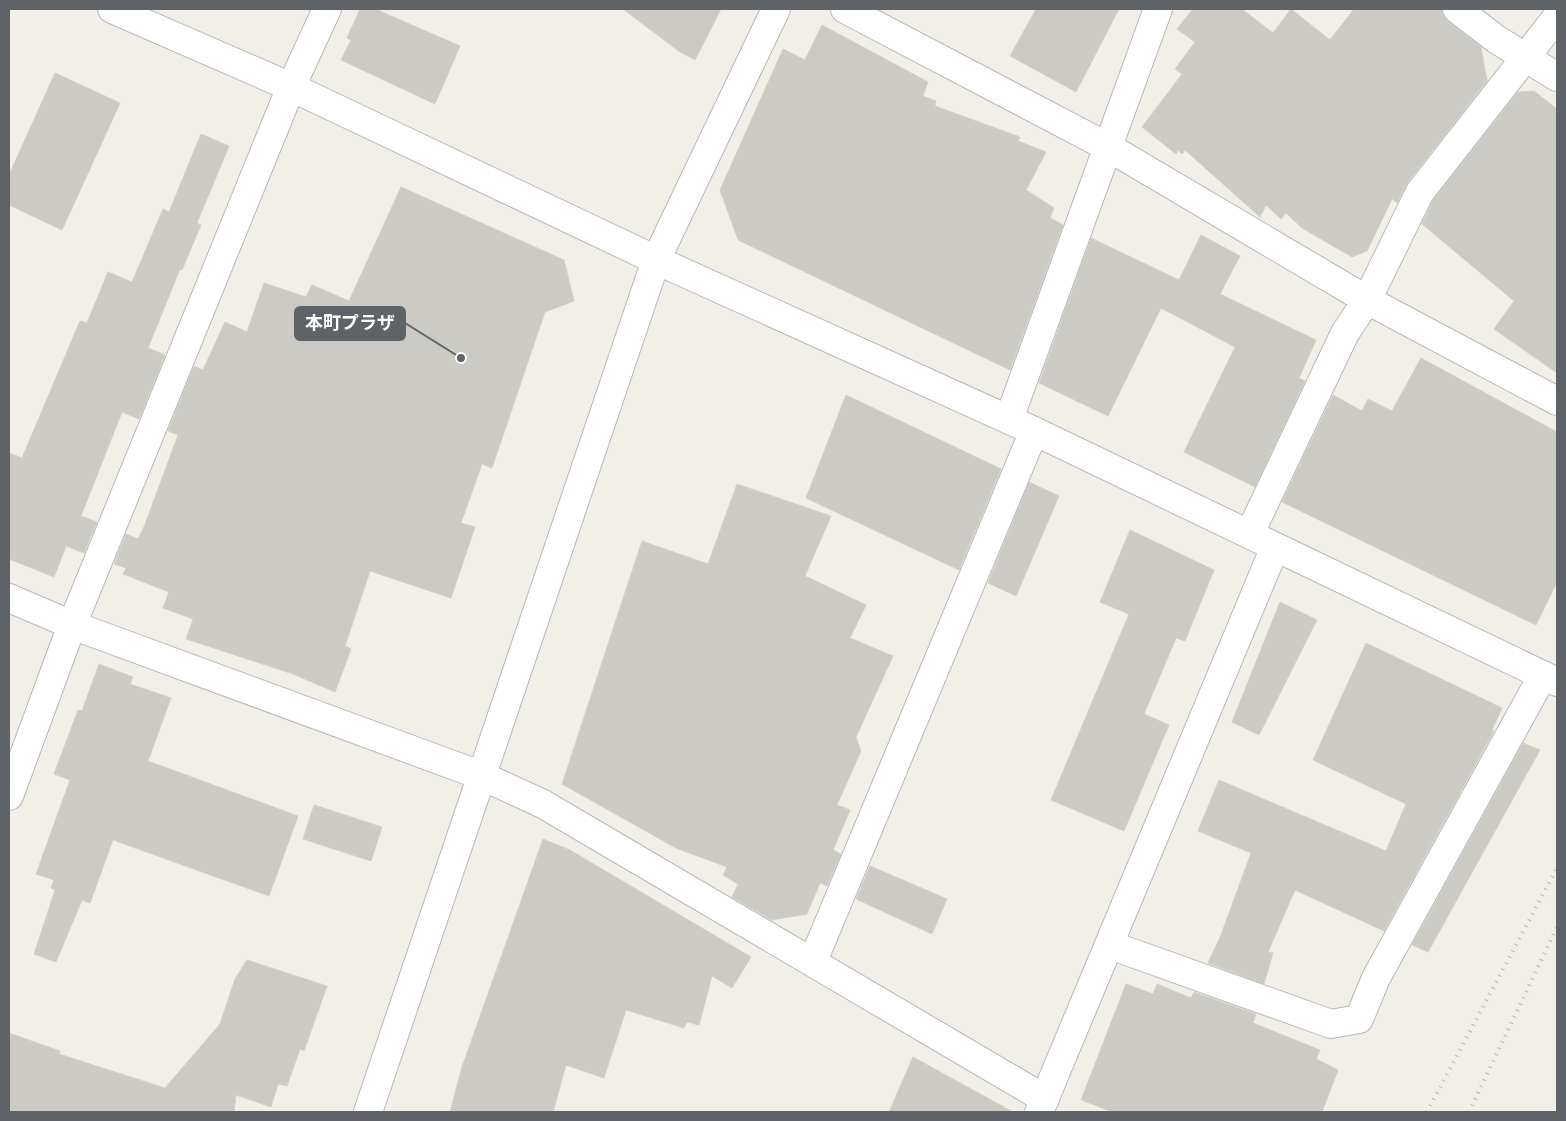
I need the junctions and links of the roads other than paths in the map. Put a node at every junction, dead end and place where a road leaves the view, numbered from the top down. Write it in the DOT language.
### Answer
graph roads {
  1 [pos="112,9"];
  2 [pos="327,9"];
  3 [pos="776,9"];
  4 [pos="845,9"];
  5 [pos="1158,9"];
  6 [pos="1457,9"];
  7 [pos="1557,17"];
  8 [pos="1527,57"];
  9 [pos="1557,77"];
  10 [pos="291,87"];
  11 [pos="1108,147"];
  12 [pos="656,260"];
  13 [pos="1366,300"];
  14 [pos="1557,401"];
  15 [pos="1009,419"];
  16 [pos="1034,431"];
  17 [pos="1250,533"];
  18 [pos="1276,547"];
  19 [pos="9,598"];
  20 [pos="72,625"];
  21 [pos="1550,679"];
  22 [pos="480,775"];
  23 [pos="9,796"];
  24 [pos="1110,945"];
  25 [pos="812,961"];
  26 [pos="1042,1106"];
  27 [pos="368,1112"];
  1 -- 10 [label="street"];
  2 -- 10 [label="street"];
  3 -- 12 [label="street"];
  4 -- 11 [label="street"];
  5 -- 11 [label="street"];
  6 -- 8 [label="street"];
  7 -- 8 [label="street"];
  8 -- 9 [label="street"];
  8 -- 13 [label="street"];
  10 -- 12 [label="street"];
  10 -- 20 [label="street"];
  11 -- 13 [label="street"];
  11 -- 15 [label="street"];
  12 -- 15 [label="street"];
  12 -- 22 [label="street"];
  13 -- 14 [label="street"];
  13 -- 17 [label="street"];
  15 -- 16 [label="street"];
  16 -- 17 [label="street"];
  16 -- 25 [label="street"];
  17 -- 18 [label="street"];
  18 -- 21 [label="street"];
  18 -- 24 [label="street"];
  19 -- 20 [label="street"];
  20 -- 22 [label="street"];
  20 -- 23 [label="street"];
  21 -- 24 [label="street"];
  22 -- 25 [label="street"];
  22 -- 27 [label="street"];
  24 -- 26 [label="street"];
  25 -- 26 [label="street"];
}
